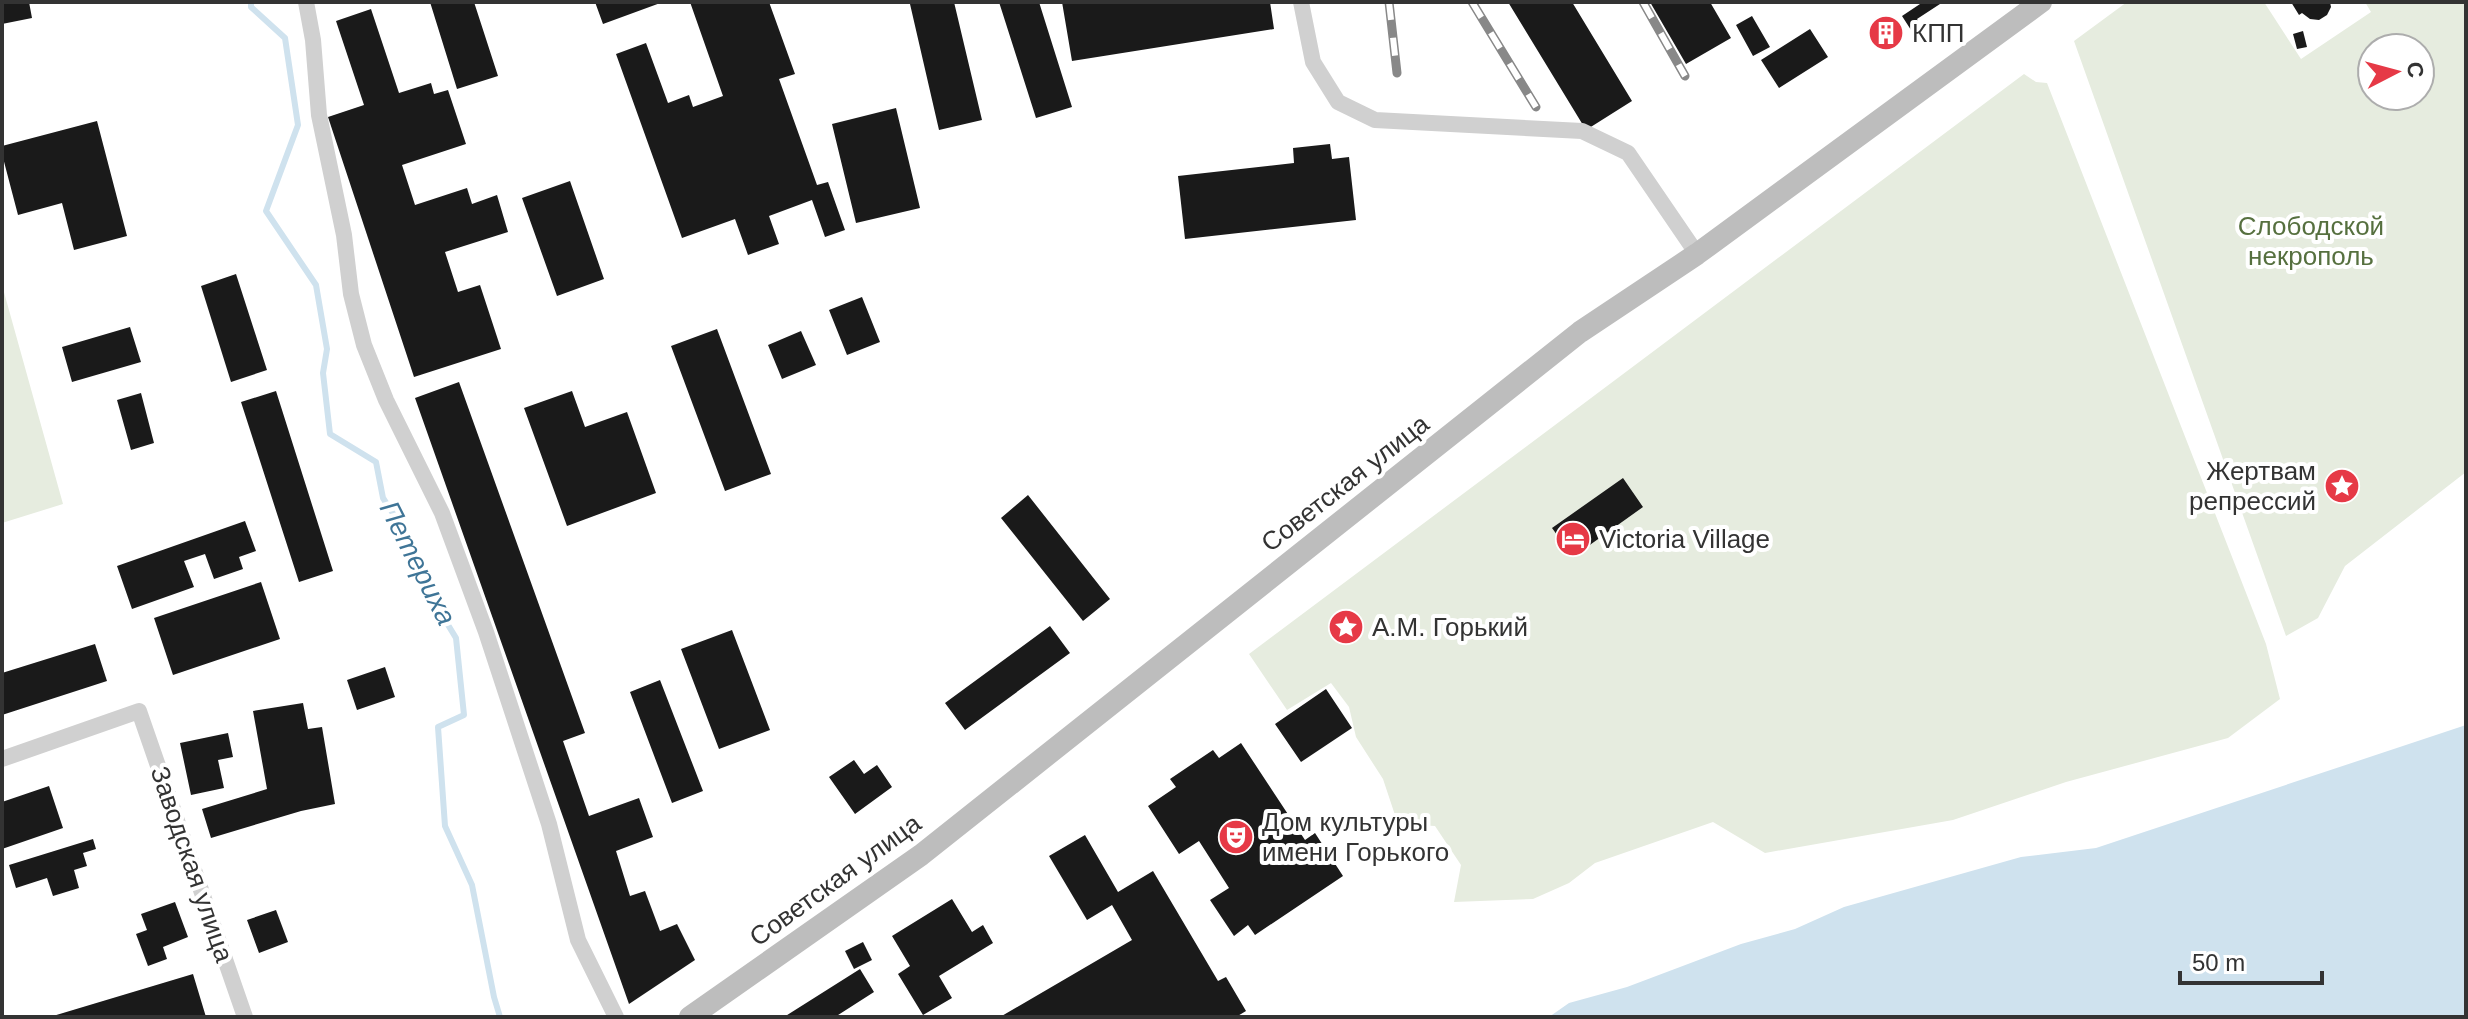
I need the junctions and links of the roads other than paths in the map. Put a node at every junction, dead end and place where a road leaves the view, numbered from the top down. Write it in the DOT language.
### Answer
graph roads {
  1 [pos="306,2"];
  2 [pos="1301,2"];
  3 [pos="2041,2"];
  4 [pos="1697,254"];
  5 [pos="2,759"];
  6 [pos="245,1017"];
  7 [pos="616,1017"];
  8 [pos="690,1017"];
  1 -- 7 [label="street"];
  2 -- 4 [label="street"];
  3 -- 4 [label="main road, Советская улица"];
  4 -- 8 [label="main road, Советская улица"];
  5 -- 6 [label="street, Заводская улица"];
}
